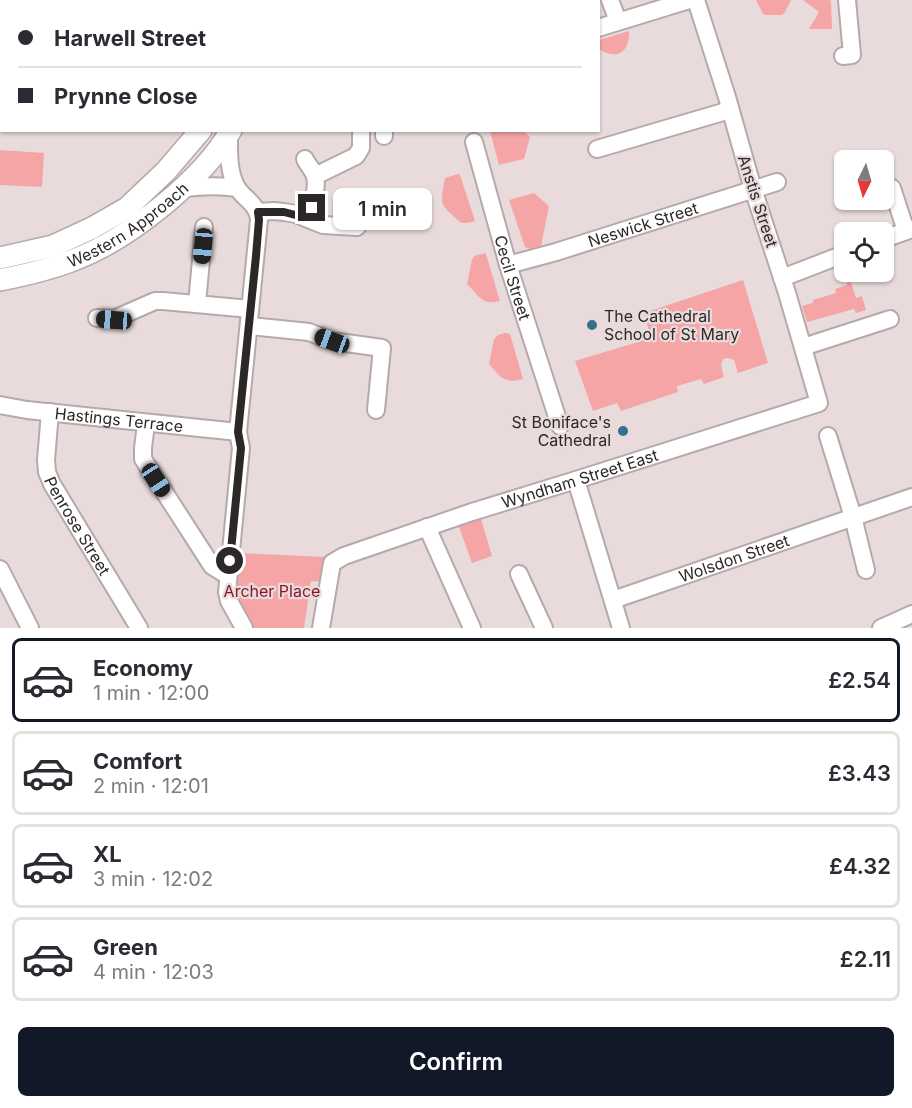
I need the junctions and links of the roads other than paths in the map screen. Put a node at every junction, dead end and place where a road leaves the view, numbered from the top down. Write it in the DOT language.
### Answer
graph roads {
  1 [pos="610,0"];
  2 [pos="689,0"];
  3 [pos="696,0"];
  4 [pos="847,0"];
  5 [pos="618,21"];
  6 [pos="600,27"];
  7 [pos="843,56"];
  8 [pos="730,110"];
  9 [pos="199,132"];
  10 [pos="361,132"];
  11 [pos="230,133"];
  12 [pos="474,142"];
  13 [pos="606,152"];
  14 [pos="305,159"];
  15 [pos="315,176"];
  16 [pos="777,182"];
  17 [pos="184,188"];
  18 [pos="237,188"];
  19 [pos="753,189"];
  20 [pos="894,193"];
  21 [pos="258,212"];
  22 [pos="307,218"];
  23 [pos="204,227"];
  24 [pos="357,227"];
  25 [pos="909,230"];
  26 [pos="894,235"];
  27 [pos="0,258"];
  28 [pos="834,258"];
  29 [pos="508,265"];
  30 [pos="782,278"];
  31 [pos="0,280"];
  32 [pos="197,304"];
  33 [pos="250,309"];
  34 [pos="97,318"];
  35 [pos="890,319"];
  36 [pos="250,326"];
  37 [pos="803,347"];
  38 [pos="819,403"];
  39 [pos="0,405"];
  40 [pos="376,410"];
  41 [pos="50,412"];
  42 [pos="551,418"];
  43 [pos="146,424"];
  44 [pos="238,432"];
  45 [pos="828,436"];
  46 [pos="576,480"];
  47 [pos="912,497"];
  48 [pos="853,517"];
  49 [pos="427,527"];
  50 [pos="0,569"];
  51 [pos="866,570"];
  52 [pos="519,574"];
  53 [pos="228,576"];
  54 [pos="613,600"];
  55 [pos="912,614"];
  56 [pos="30,628"];
  57 [pos="139,628"];
  58 [pos="244,628"];
  59 [pos="321,628"];
  60 [pos="472,628"];
  61 [pos="544,628"];
  62 [pos="621,628"];
  63 [pos="881,628"];
  1 -- 5 [label="street"];
  2 -- 5 [label="street"];
  3 -- 8 [label="street, Anstis Street"];
  4 -- 7 [label="street"];
  5 -- 6 [label="street"];
  8 -- 13 [label="street"];
  8 -- 19 [label="street, Anstis Street"];
  9 -- 27 [label="main road, Western Approach"];
  10 -- 15 [label="street"];
  11 -- 17 [label="main road, Western Approach"];
  11 -- 18 [label="street"];
  12 -- 29 [label="street, Cecil Street"];
  14 -- 15 [label="street"];
  15 -- 22 [label="street"];
  16 -- 19 [label="street, Neswick Street"];
  17 -- 18 [label="street"];
  17 -- 31 [label="main road, Western Approach"];
  18 -- 21 [label="street"];
  19 -- 29 [label="street, Neswick Street"];
  19 -- 30 [label="street, Anstis Street"];
  20 -- 25 [label="street"];
  21 -- 22 [label="street"];
  21 -- 33 [label="street"];
  22 -- 24 [label="street"];
  23 -- 32 [label="street"];
  25 -- 26 [label="street"];
  28 -- 30 [label="street"];
  29 -- 42 [label="street, Cecil Street"];
  30 -- 37 [label="street, Anstis Street"];
  32 -- 33 [label="street"];
  32 -- 34 [label="street"];
  33 -- 36 [label="street"];
  35 -- 37 [label="street"];
  36 -- 40 [label="street"];
  36 -- 44 [label="street"];
  37 -- 38 [label="street, Anstis Street"];
  38 -- 46 [label="street, Wyndham Street East"];
  39 -- 41 [label="street, Hastings Terrace"];
  41 -- 43 [label="street, Hastings Terrace"];
  41 -- 57 [label="street, Penrose Street"];
  43 -- 44 [label="street, Hastings Terrace"];
  43 -- 53 [label="street"];
  44 -- 53 [label="street"];
  45 -- 48 [label="street"];
  46 -- 49 [label="street, Wyndham Street East"];
  46 -- 54 [label="street"];
  47 -- 48 [label="street, Wolsdon Street"];
  48 -- 51 [label="street"];
  48 -- 54 [label="street, Wolsdon Street"];
  49 -- 59 [label="street, Wyndham Street East"];
  49 -- 60 [label="street"];
  50 -- 56 [label="street"];
  52 -- 61 [label="street"];
  53 -- 58 [label="street"];
  54 -- 62 [label="street"];
  55 -- 63 [label="street"];
}
